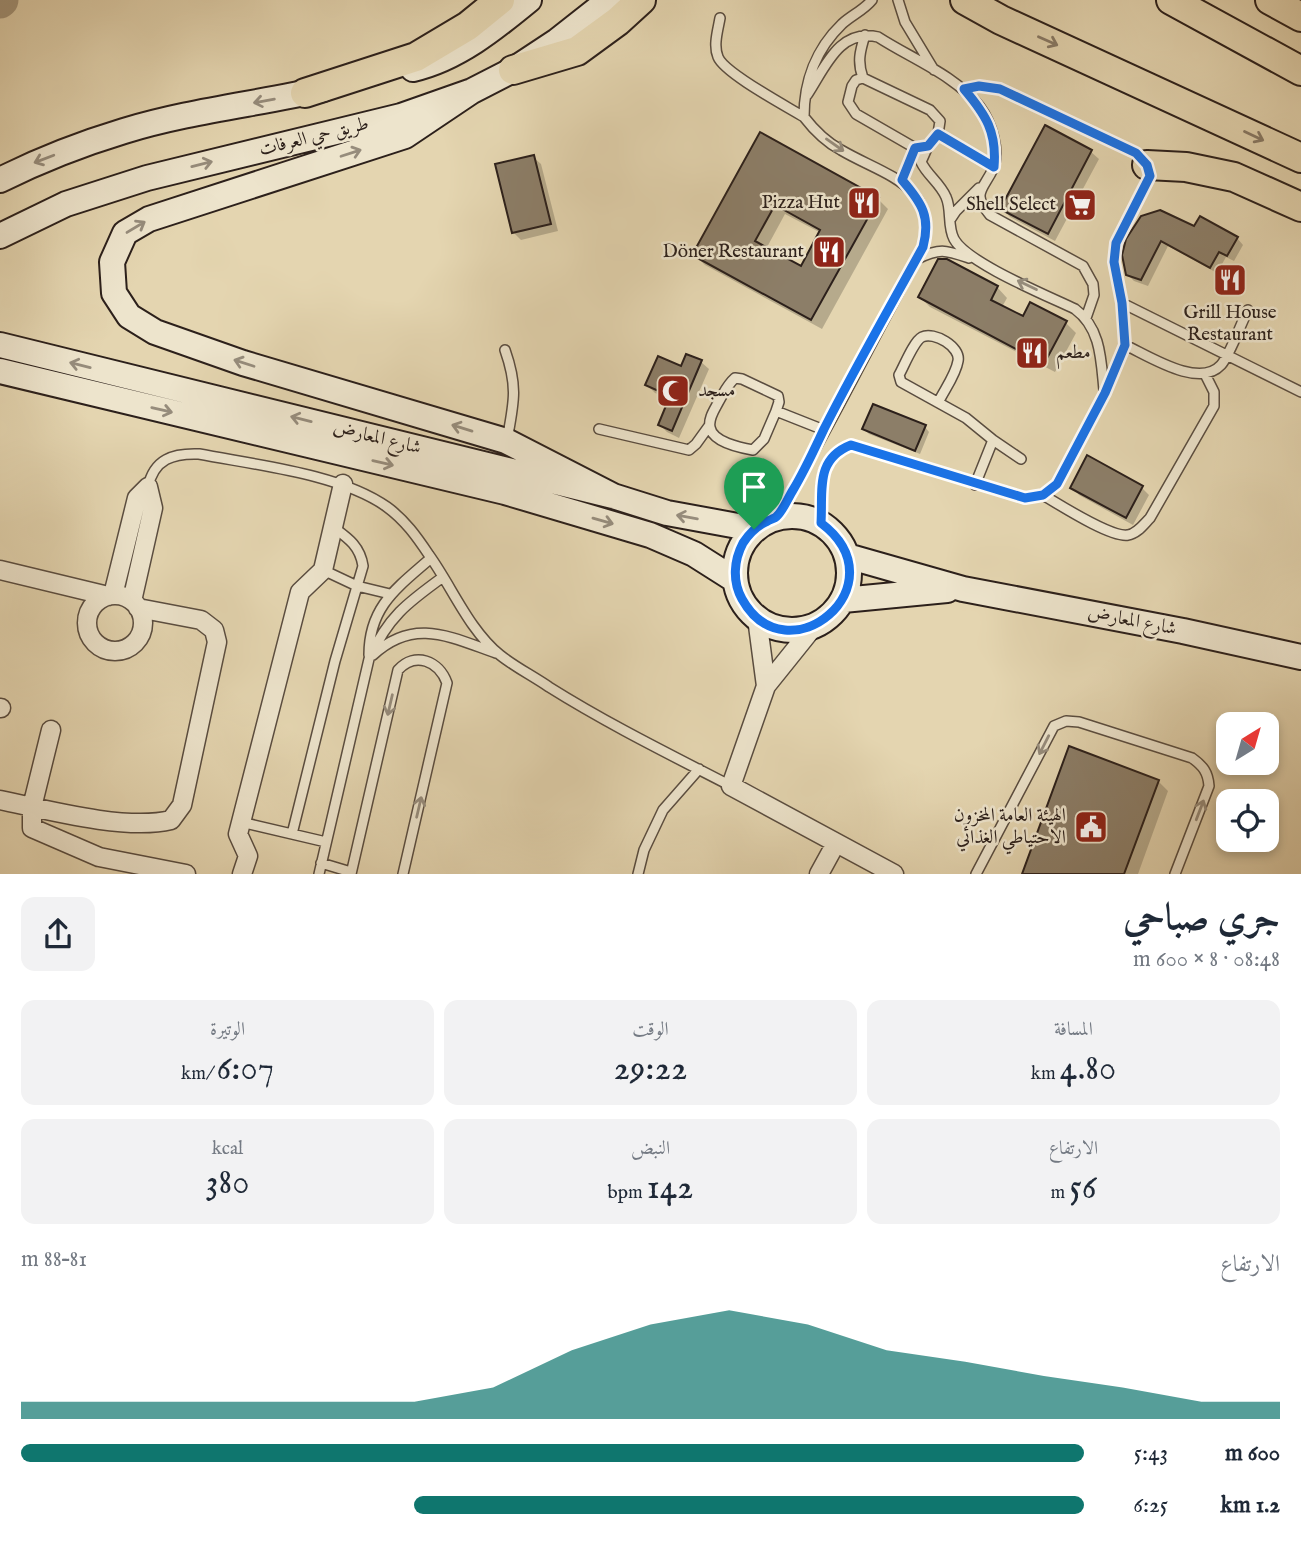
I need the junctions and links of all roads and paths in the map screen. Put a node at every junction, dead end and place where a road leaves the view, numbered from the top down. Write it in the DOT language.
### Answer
graph roads {
  1 [pos="500,0"];
  2 [pos="529,0"];
  3 [pos="609,0"];
  4 [pos="641,0"];
  5 [pos="872,0"];
  6 [pos="898,0"];
  7 [pos="954,0"];
  8 [pos="965,0"];
  9 [pos="1171,0"];
  10 [pos="1270,0"];
  11 [pos="1301,17"];
  12 [pos="720,18"];
  13 [pos="1001,20"];
  14 [pos="865,34"];
  15 [pos="513,70"];
  16 [pos="1301,71"];
  17 [pos="936,72"];
  18 [pos="863,78"];
  19 [pos="964,89"];
  20 [pos="472,91"];
  21 [pos="305,93"];
  22 [pos="804,99"];
  23 [pos="804,117"];
  24 [pos="938,134"];
  25 [pos="928,146"];
  26 [pos="915,148"];
  27 [pos="1301,159"];
  28 [pos="1147,165"];
  29 [pos="994,167"];
  30 [pos="0,180"];
  31 [pos="902,180"];
  32 [pos="979,188"];
  33 [pos="1301,207"];
  34 [pos="950,220"];
  35 [pos="0,236"];
  36 [pos="917,259"];
  37 [pos="977,260"];
  38 [pos="1122,303"];
  39 [pos="1248,310"];
  40 [pos="1086,318"];
  41 [pos="0,345"];
  42 [pos="1125,345"];
  43 [pos="505,350"];
  44 [pos="1226,355"];
  45 [pos="0,371"];
  46 [pos="1205,374"];
  47 [pos="0,383"];
  48 [pos="86,392"];
  49 [pos="1301,392"];
  50 [pos="1105,393"];
  51 [pos="939,401"];
  52 [pos="776,411"];
  53 [pos="709,426"];
  54 [pos="599,429"];
  55 [pos="824,430"];
  56 [pos="993,440"];
  57 [pos="506,441"];
  58 [pos="1021,459"];
  59 [pos="343,484"];
  60 [pos="975,485"];
  61 [pos="148,487"];
  62 [pos="1043,495"];
  63 [pos="613,496"];
  64 [pos="821,523"];
  65 [pos="765,524"];
  66 [pos="333,527"];
  67 [pos="847,556"];
  68 [pos="432,558"];
  69 [pos="0,570"];
  70 [pos="323,570"];
  71 [pos="443,577"];
  72 [pos="735,580"];
  73 [pos="357,586"];
  74 [pos="963,589"];
  75 [pos="390,594"];
  76 [pos="110,595"];
  77 [pos="843,600"];
  78 [pos="135,604"];
  79 [pos="757,618"];
  80 [pos="815,625"];
  81 [pos="499,654"];
  82 [pos="1301,657"];
  83 [pos="369,659"];
  84 [pos="766,686"];
  85 [pos="51,730"];
  86 [pos="699,769"];
  87 [pos="731,786"];
  88 [pos="0,800"];
  89 [pos="32,807"];
  90 [pos="241,822"];
  91 [pos="292,834"];
  92 [pos="326,842"];
  93 [pos="836,843"];
  94 [pos="321,863"];
  95 [pos="351,873"];
  96 [pos="186,874"];
  97 [pos="242,874"];
  98 [pos="318,874"];
  99 [pos="404,874"];
  100 [pos="638,874"];
  101 [pos="819,874"];
  102 [pos="894,874"];
  103 [pos="976,874"];
  104 [pos="1175,874"];
  1 -- 21 [label="highway"];
  2 -- 21 [label="main road"];
  3 -- 15 [label="main road, طريق حي العرفات"];
  4 -- 15 [label="highway"];
  5 -- 22 [label="lane"];
  6 -- 17 [label="lane"];
  7 -- 13 [label="highway"];
  8 -- 13 [label="highway"];
  9 -- 16 [label="highway"];
  10 -- 11 [label="highway"];
  12 -- 23 [label="lane"];
  13 -- 27 [label="highway, one-way"];
  14 -- 17 [label="lane"];
  14 -- 18 [label="lane"];
  14 -- 22 [label="lane"];
  15 -- 20 [label="main road, طريق حي العرفات"];
  17 -- 19 [label="lane"];
  18 -- 24 [label="lane"];
  18 -- 26 [label="lane"];
  19 -- 28 [label="lane"];
  19 -- 29 [label="lane"];
  35 -- 20 [label="main road, طريق حي العرفات, one-way"];
  57 -- 20 [label="main road, one-way"];
  21 -- 30 [label="main road, one-way"];
  22 -- 23 [label="lane"];
  23 -- 31 [label="lane, one-way"];
  24 -- 25 [label="lane"];
  24 -- 29 [label="lane"];
  25 -- 26 [label="lane"];
  25 -- 34 [label="lane"];
  26 -- 31 [label="lane"];
  28 -- 33 [label="highway"];
  28 -- 38 [label="lane"];
  29 -- 32 [label="lane"];
  31 -- 36 [label="lane"];
  32 -- 34 [label="lane"];
  32 -- 40 [label="lane"];
  34 -- 37 [label="lane"];
  36 -- 37 [label="lane"];
  36 -- 55 [label="lane"];
  40 -- 37 [label="lane, one-way"];
  38 -- 42 [label="lane"];
  38 -- 44 [label="lane"];
  39 -- 44 [label="lane"];
  40 -- 50 [label="lane"];
  63 -- 41 [label="main road, شارع المعارض, one-way"];
  42 -- 46 [label="lane"];
  42 -- 50 [label="lane"];
  43 -- 57 [label="lane"];
  44 -- 46 [label="lane"];
  44 -- 49 [label="lane"];
  45 -- 48 [label="main road, شارع المعارض"];
  46 -- 62 [label="lane"];
  47 -- 48 [label="main road"];
  48 -- 72 [label="main road, شارع المعارض, one-way"];
  50 -- 62 [label="lane"];
  51 -- 51 [label="lane"];
  51 -- 56 [label="lane"];
  52 -- 53 [label="lane"];
  52 -- 53 [label="lane"];
  52 -- 55 [label="lane"];
  53 -- 54 [label="lane"];
  55 -- 65 [label="lane"];
  56 -- 58 [label="lane"];
  56 -- 60 [label="lane"];
  57 -- 63 [label="main road"];
  59 -- 61 [label="lane"];
  59 -- 66 [label="street"];
  59 -- 68 [label="lane"];
  60 -- 62 [label="lane"];
  60 -- 64 [label="lane"];
  61 -- 76 [label="street"];
  61 -- 78 [label="street"];
  65 -- 63 [label="main road, شارع المعارض, one-way"];
  64 -- 65 [label="main road"];
  64 -- 67 [label="main road"];
  65 -- 72 [label="main road"];
  66 -- 70 [label="street"];
  66 -- 73 [label="lane"];
  67 -- 74 [label="main road, شارع المعارض"];
  67 -- 77 [label="main road"];
  68 -- 71 [label="lane"];
  68 -- 75 [label="lane"];
  69 -- 76 [label="street"];
  70 -- 73 [label="lane"];
  70 -- 90 [label="street"];
  71 -- 81 [label="lane"];
  71 -- 83 [label="lane"];
  72 -- 79 [label="main road"];
  73 -- 75 [label="lane"];
  73 -- 91 [label="lane"];
  74 -- 77 [label="main road, شارع المعارض"];
  74 -- 82 [label="main road, شارع المعارض"];
  75 -- 83 [label="lane"];
  76 -- 78 [label="street"];
  76 -- 78 [label="street"];
  77 -- 80 [label="main road"];
  78 -- 89 [label="street"];
  79 -- 80 [label="main road"];
  79 -- 84 [label="street"];
  80 -- 84 [label="street"];
  81 -- 83 [label="lane"];
  81 -- 86 [label="lane"];
  83 -- 92 [label="lane"];
  84 -- 87 [label="street"];
  85 -- 89 [label="street"];
  86 -- 87 [label="lane"];
  86 -- 100 [label="lane"];
  87 -- 93 [label="street"];
  88 -- 89 [label="street"];
  89 -- 96 [label="street"];
  90 -- 91 [label="lane"];
  90 -- 97 [label="street"];
  91 -- 92 [label="lane"];
  92 -- 94 [label="lane"];
  93 -- 101 [label="street"];
  93 -- 102 [label="street"];
  94 -- 95 [label="lane"];
  94 -- 98 [label="lane"];
  99 -- 95 [label="lane, one-way"];
  104 -- 103 [label="lane, one-way"];
}
